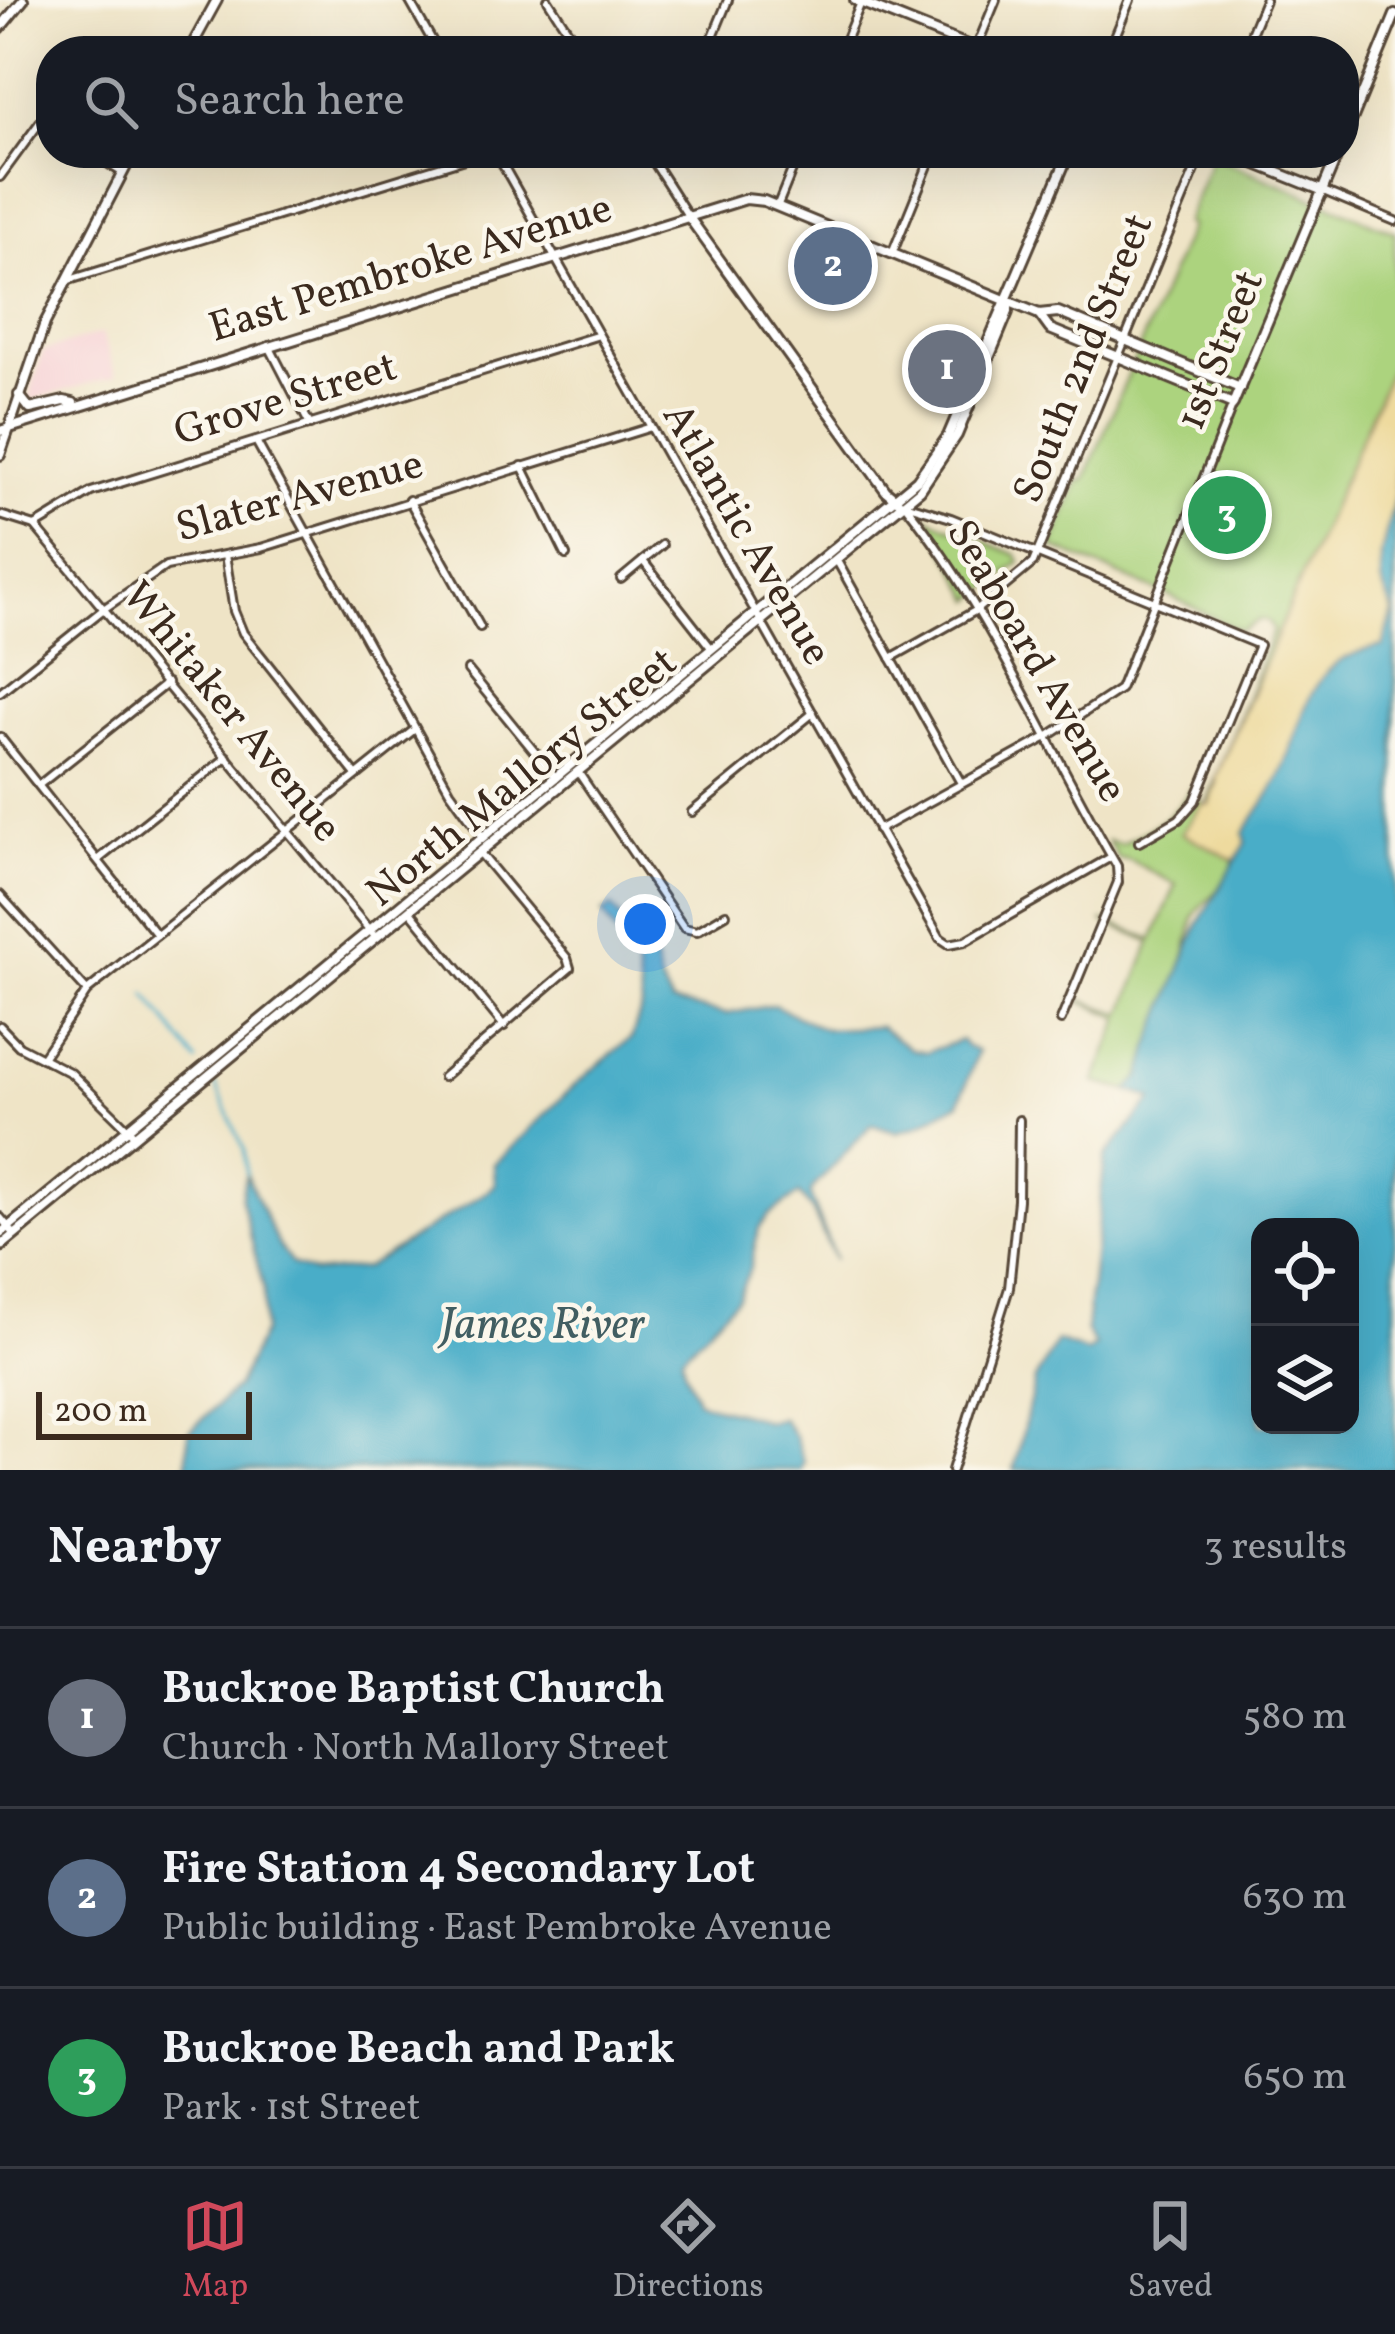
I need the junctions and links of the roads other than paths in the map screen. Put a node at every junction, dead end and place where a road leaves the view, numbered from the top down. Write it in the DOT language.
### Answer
graph roads {
  1 [pos="22,0"];
  2 [pos="217,0"];
  3 [pos="409,0"];
  4 [pos="548,0"];
  5 [pos="728,0"];
  6 [pos="996,0"];
  7 [pos="1130,0"];
  8 [pos="1264,0"];
  9 [pos="859,1"];
  10 [pos="1395,15"];
  11 [pos="0,28"];
  12 [pos="197,36"];
  13 [pos="428,36"];
  14 [pos="571,36"];
  15 [pos="713,36"];
  16 [pos="846,36"];
  17 [pos="944,36"];
  18 [pos="983,36"];
  19 [pos="1115,36"];
  20 [pos="1250,36"];
  21 [pos="1359,103"];
  22 [pos="36,127"];
  23 [pos="115,168"];
  24 [pos="126,168"];
  25 [pos="435,168"];
  26 [pos="504,168"];
  27 [pos="658,168"];
  28 [pos="794,168"];
  29 [pos="927,168"];
  30 [pos="1063,168"];
  31 [pos="1196,168"];
  32 [pos="1266,168"];
  33 [pos="1331,168"];
  34 [pos="123,173"];
  35 [pos="0,177"];
  36 [pos="1321,190"];
  37 [pos="777,207"];
  38 [pos="688,216"];
  39 [pos="1395,221"];
  40 [pos="892,254"];
  41 [pos="554,258"];
  42 [pos="66,281"];
  43 [pos="1007,301"];
  44 [pos="1039,314"];
  45 [pos="596,336"];
  46 [pos="1126,340"];
  47 [pos="269,346"];
  48 [pos="1119,358"];
  49 [pos="1240,388"];
  50 [pos="18,394"];
  51 [pos="78,404"];
  52 [pos="1233,404"];
  53 [pos="310,425"];
  54 [pos="649,428"];
  55 [pos="4,429"];
  56 [pos="257,443"];
  57 [pos="0,454"];
  58 [pos="522,466"];
  59 [pos="409,500"];
  60 [pos="900,502"];
  61 [pos="0,515"];
  62 [pos="35,526"];
  63 [pos="307,532"];
  64 [pos="662,545"];
  65 [pos="1037,554"];
  66 [pos="225,555"];
  67 [pos="566,555"];
  68 [pos="643,561"];
  69 [pos="837,561"];
  70 [pos="621,578"];
  71 [pos="1153,601"];
  72 [pos="105,608"];
  73 [pos="975,611"];
  74 [pos="759,618"];
  75 [pos="479,627"];
  76 [pos="712,649"];
  77 [pos="891,658"];
  78 [pos="468,670"];
  79 [pos="166,683"];
  80 [pos="0,692"];
  81 [pos="813,713"];
  82 [pos="415,729"];
  83 [pos="0,737"];
  84 [pos="1046,737"];
  85 [pos="227,757"];
  86 [pos="575,769"];
  87 [pos="356,776"];
  88 [pos="556,778"];
  89 [pos="961,783"];
  90 [pos="39,785"];
  91 [pos="692,812"];
  92 [pos="878,830"];
  93 [pos="287,831"];
  94 [pos="484,837"];
  95 [pos="1139,842"];
  96 [pos="477,849"];
  97 [pos="1112,857"];
  98 [pos="99,860"];
  99 [pos="0,895"];
  100 [pos="410,911"];
  101 [pos="726,914"];
  102 [pos="157,934"];
  103 [pos="373,935"];
  104 [pos="87,991"];
  105 [pos="1061,1020"];
  106 [pos="0,1026"];
  107 [pos="504,1026"];
  108 [pos="42,1058"];
  109 [pos="443,1077"];
  110 [pos="1019,1120"];
  111 [pos="132,1132"];
  112 [pos="0,1217"];
  113 [pos="8,1232"];
  114 [pos="0,1247"];
  115 [pos="952,1470"];
  1 -- 11 [label="main road"];
  2 -- 12 [label="main road"];
  3 -- 13 [label="street"];
  4 -- 14 [label="street"];
  5 -- 15 [label="street"];
  6 -- 18 [label="street"];
  7 -- 19 [label="street"];
  8 -- 20 [label="street"];
  9 -- 16 [label="street"];
  9 -- 17 [label="main road"];
  10 -- 21 [label="main road"];
  22 -- 35 [label="street"];
  23 -- 34 [label="street"];
  24 -- 34 [label="main road"];
  25 -- 42 [label="street"];
  26 -- 41 [label="street, Atlantic Avenue"];
  27 -- 38 [label="street, Seaboard Avenue"];
  28 -- 37 [label="street"];
  29 -- 40 [label="street"];
  30 -- 43 [label="main road, North Mallory Street"];
  31 -- 46 [label="street, South 2nd Street"];
  32 -- 36 [label="main road"];
  33 -- 36 [label="main road, 1st Street"];
  34 -- 42 [label="main road"];
  36 -- 39 [label="street"];
  36 -- 49 [label="main road, 1st Street"];
  37 -- 38 [label="main road, East Pembroke Avenue"];
  37 -- 40 [label="main road, East Pembroke Avenue"];
  38 -- 41 [label="main road, East Pembroke Avenue"];
  38 -- 60 [label="main road, Seaboard Avenue"];
  40 -- 43 [label="main road, East Pembroke Avenue"];
  41 -- 45 [label="street, Atlantic Avenue"];
  41 -- 47 [label="main road, East Pembroke Avenue"];
  42 -- 50 [label="main road"];
  43 -- 44 [label="main road, East Pembroke Avenue"];
  43 -- 60 [label="main road, North Mallory Street"];
  44 -- 46 [label="main road, East Pembroke Avenue"];
  44 -- 48 [label="main road, East Pembroke Avenue"];
  45 -- 53 [label="street, Grove Street"];
  45 -- 54 [label="street, Atlantic Avenue"];
  46 -- 48 [label="street, South 2nd Street"];
  46 -- 49 [label="main road, East Pembroke Avenue"];
  47 -- 51 [label="main road, East Pembroke Avenue"];
  47 -- 53 [label="street"];
  48 -- 52 [label="main road, East Pembroke Avenue"];
  48 -- 65 [label="street, South 2nd Street"];
  49 -- 52 [label="main road, 1st Street"];
  50 -- 51 [label="main road"];
  50 -- 55 [label="main road"];
  51 -- 55 [label="main road, East Pembroke Avenue"];
  52 -- 71 [label="street, 1st Street"];
  53 -- 56 [label="street, Grove Street"];
  54 -- 58 [label="street, Slater Avenue"];
  54 -- 74 [label="street, Atlantic Avenue"];
  55 -- 57 [label="main road"];
  56 -- 62 [label="street, Grove Street"];
  56 -- 63 [label="street"];
  58 -- 59 [label="street, Slater Avenue"];
  58 -- 67 [label="street"];
  59 -- 63 [label="street, Slater Avenue"];
  59 -- 75 [label="street"];
  60 -- 65 [label="street"];
  60 -- 69 [label="main road, North Mallory Street"];
  60 -- 73 [label="street, Seaboard Avenue"];
  60 -- 74 [label="main road, North Mallory Street"];
  61 -- 62 [label="street"];
  62 -- 72 [label="street, Whitaker Avenue"];
  63 -- 66 [label="street, Slater Avenue"];
  63 -- 82 [label="street"];
  64 -- 68 [label="street"];
  65 -- 71 [label="street"];
  65 -- 73 [label="street, South 2nd Street"];
  66 -- 72 [label="street, Slater Avenue"];
  66 -- 87 [label="street"];
  68 -- 70 [label="street"];
  68 -- 76 [label="street"];
  69 -- 74 [label="main road, North Mallory Street"];
  69 -- 77 [label="street"];
  71 -- 84 [label="street, 1st Street"];
  71 -- 95 [label="street"];
  72 -- 79 [label="street, Whitaker Avenue"];
  72 -- 80 [label="street, Slater Avenue"];
  73 -- 77 [label="street, South 2nd Street"];
  73 -- 84 [label="street, Seaboard Avenue"];
  74 -- 76 [label="main road, North Mallory Street"];
  74 -- 81 [label="street, Atlantic Avenue"];
  74 -- 86 [label="main road, North Mallory Street"];
  76 -- 86 [label="main road, North Mallory Street"];
  77 -- 89 [label="street"];
  78 -- 88 [label="street"];
  79 -- 85 [label="street, Whitaker Avenue"];
  79 -- 90 [label="street"];
  81 -- 91 [label="street"];
  81 -- 92 [label="street, Atlantic Avenue"];
  82 -- 87 [label="street"];
  82 -- 94 [label="street"];
  83 -- 90 [label="street"];
  84 -- 89 [label="street, 1st Street"];
  84 -- 97 [label="street, Seaboard Avenue"];
  85 -- 93 [label="street, Whitaker Avenue"];
  85 -- 98 [label="street"];
  86 -- 88 [label="main road, North Mallory Street"];
  86 -- 96 [label="main road, North Mallory Street"];
  86 -- 101 [label="street"];
  87 -- 93 [label="street"];
  88 -- 94 [label="main road, North Mallory Street"];
  89 -- 92 [label="street, 1st Street"];
  90 -- 98 [label="street"];
  92 -- 97 [label="street, Atlantic Avenue"];
  93 -- 102 [label="street"];
  93 -- 103 [label="street, Whitaker Avenue"];
  94 -- 96 [label="main road, North Mallory Street"];
  96 -- 100 [label="main road, North Mallory Street"];
  96 -- 103 [label="main road, North Mallory Street"];
  96 -- 107 [label="street"];
  97 -- 105 [label="street"];
  98 -- 102 [label="street"];
  99 -- 104 [label="street"];
  100 -- 103 [label="main road, North Mallory Street"];
  100 -- 107 [label="street"];
  102 -- 104 [label="street"];
  103 -- 111 [label="main road, North Mallory Street"];
  104 -- 108 [label="street"];
  106 -- 108 [label="street"];
  107 -- 109 [label="street"];
  108 -- 111 [label="street"];
  110 -- 115 [label="street"];
  111 -- 113 [label="main road, North Mallory Street"];
  112 -- 113 [label="street"];
  113 -- 114 [label="main road, North Mallory Street"];
}
